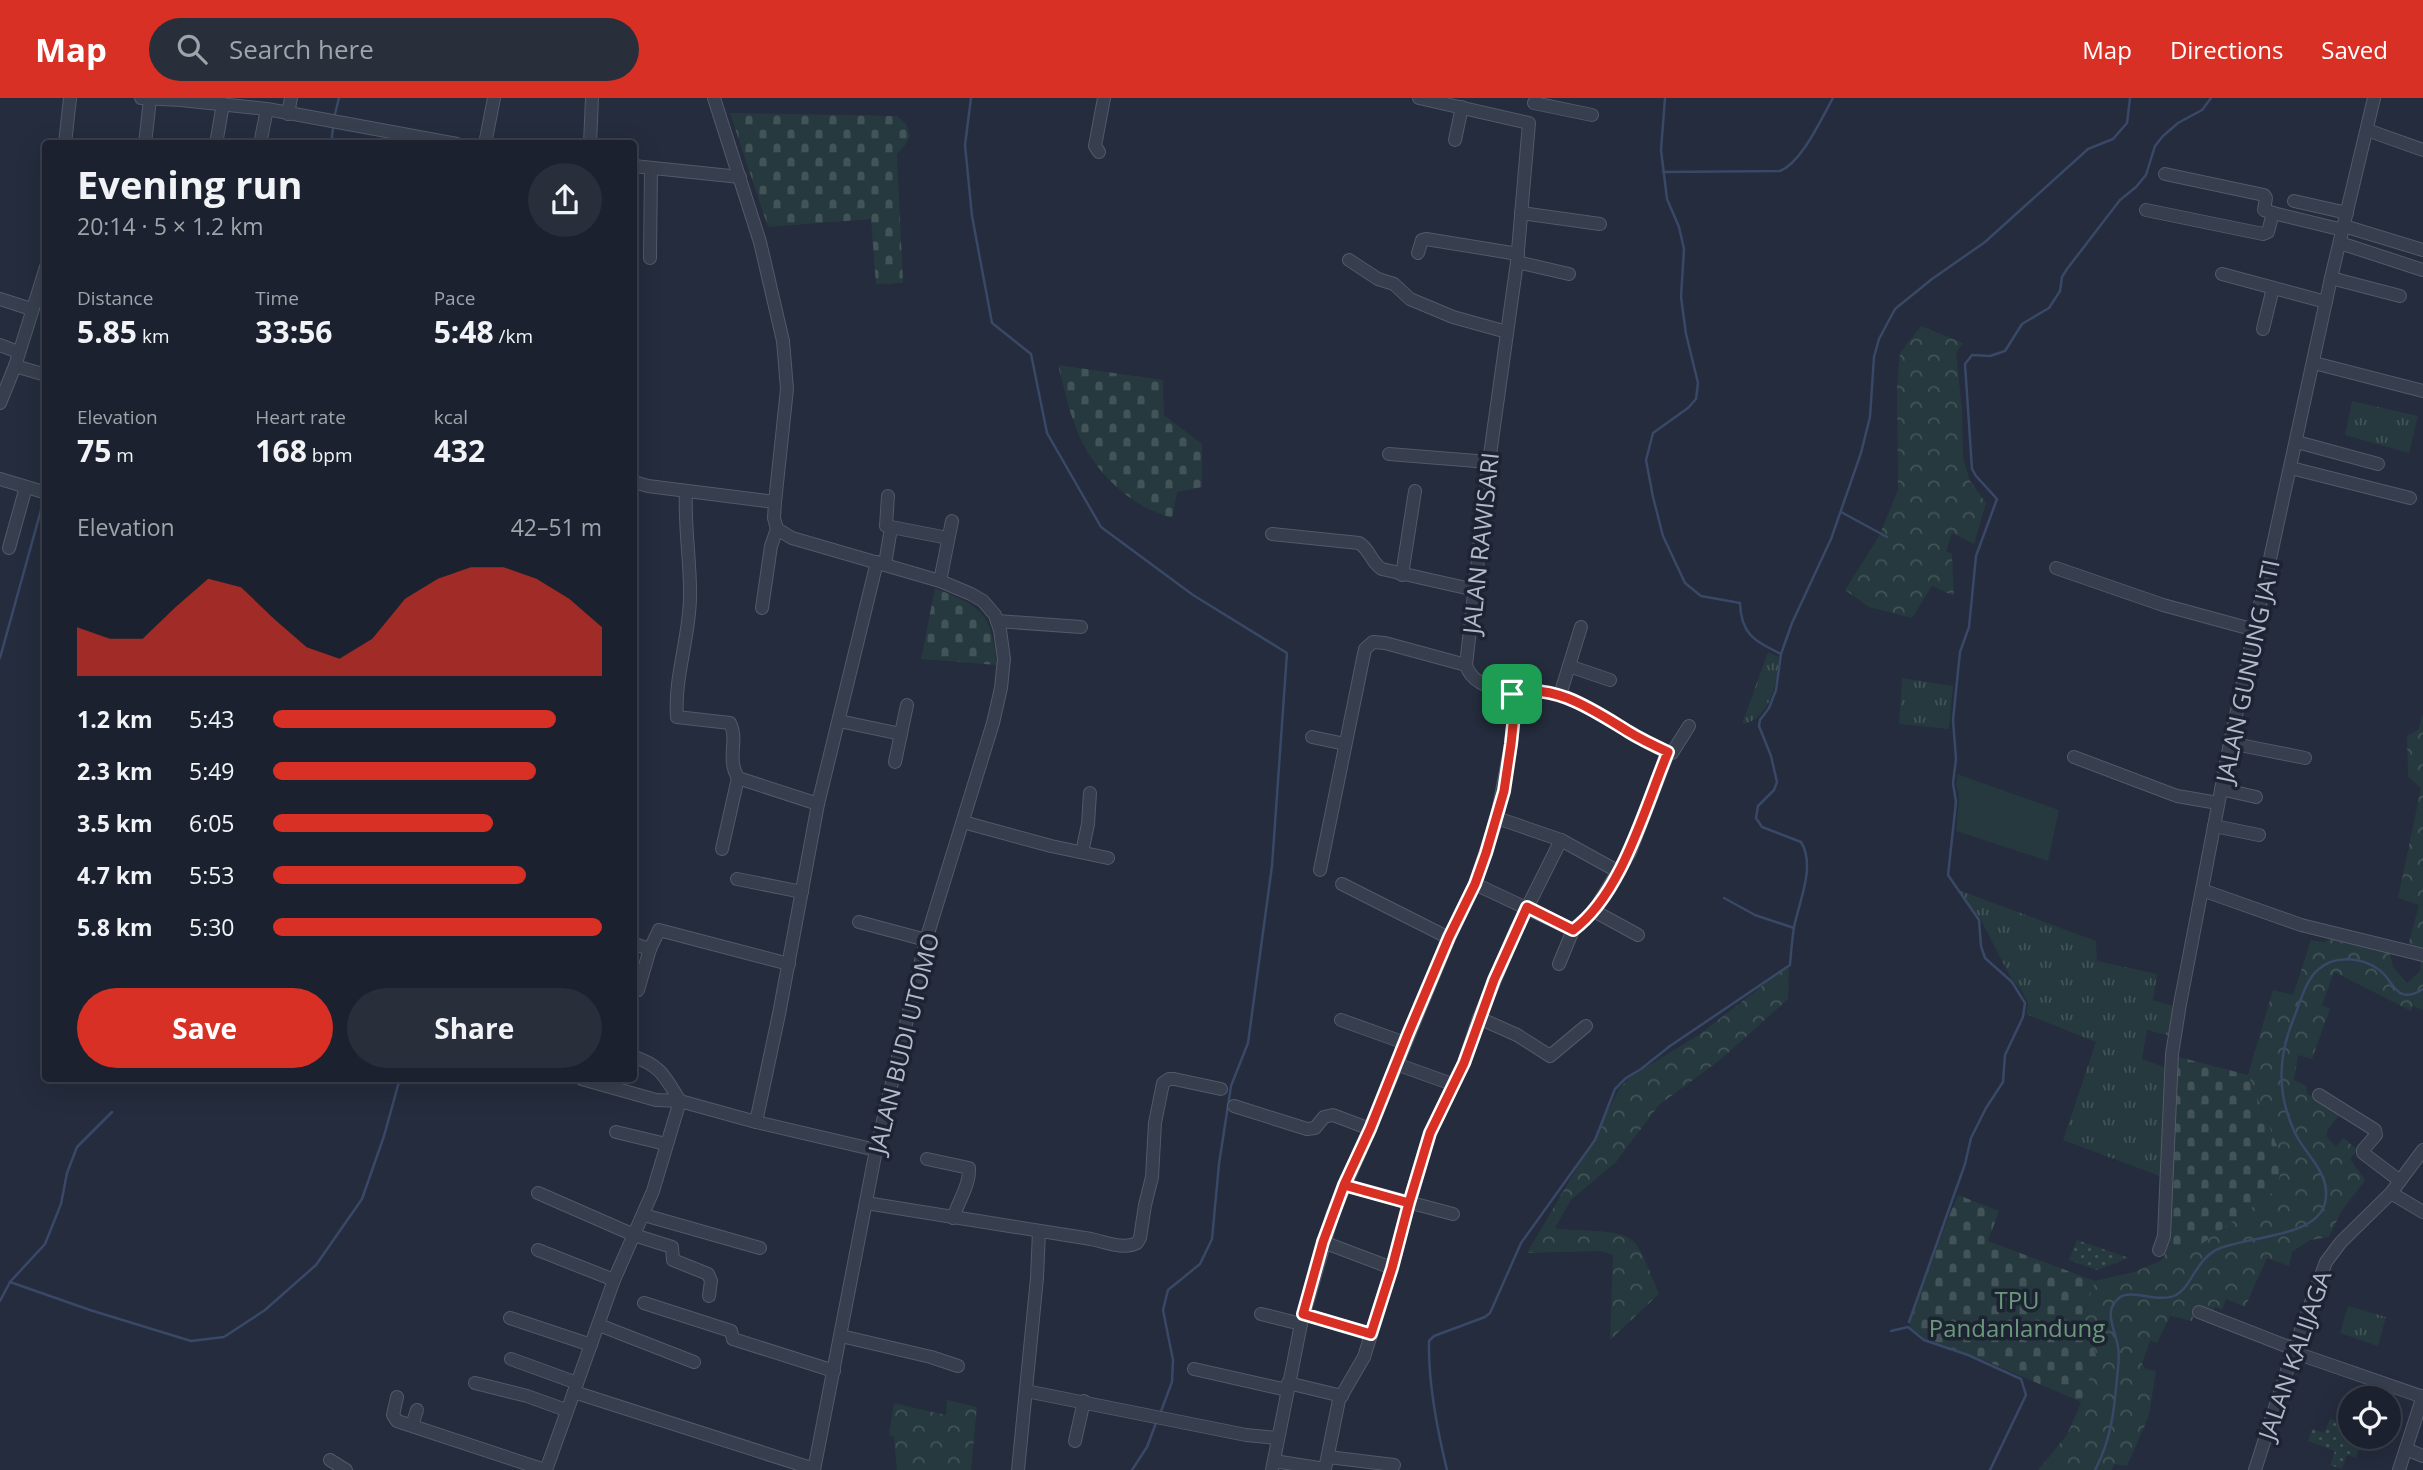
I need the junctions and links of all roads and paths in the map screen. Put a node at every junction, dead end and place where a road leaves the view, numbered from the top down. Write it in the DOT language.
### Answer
graph roads {
  1 [pos="70,98"];
  2 [pos="141,98"];
  3 [pos="291,98"];
  4 [pos="494,98"];
  5 [pos="592,98"];
  6 [pos="715,98"];
  7 [pos="1104,98"];
  8 [pos="1419,98"];
  9 [pos="2374,98"];
  10 [pos="150,99"];
  11 [pos="182,99"];
  12 [pos="1535,101"];
  13 [pos="223,104"];
  14 [pos="1461,107"];
  15 [pos="267,110"];
  16 [pos="288,114"];
  17 [pos="1592,115"];
  18 [pos="1530,122"];
  19 [pos="2367,130"];
  20 [pos="65,140"];
  21 [pos="145,140"];
  22 [pos="217,140"];
  23 [pos="261,140"];
  24 [pos="434,140"];
  25 [pos="486,140"];
  26 [pos="590,140"];
  27 [pos="1455,140"];
  28 [pos="2423,150"];
  29 [pos="1100,152"];
  30 [pos="637,167"];
  31 [pos="651,169"];
  32 [pos="2165,174"];
  33 [pos="740,177"];
  34 [pos="2294,201"];
  35 [pos="2146,210"];
  36 [pos="1521,213"];
  37 [pos="2273,213"];
  38 [pos="2344,223"];
  39 [pos="1600,224"];
  40 [pos="2340,243"];
  41 [pos="2423,250"];
  42 [pos="1418,253"];
  43 [pos="650,258"];
  44 [pos="1517,258"];
  45 [pos="1349,260"];
  46 [pos="2423,270"];
  47 [pos="1569,274"];
  48 [pos="2222,274"];
  49 [pos="42,278"];
  50 [pos="2331,278"];
  51 [pos="2273,288"];
  52 [pos="2400,296"];
  53 [pos="0,299"];
  54 [pos="2326,302"];
  55 [pos="31,309"];
  56 [pos="2263,329"];
  57 [pos="1507,332"];
  58 [pos="0,345"];
  59 [pos="18,352"];
  60 [pos="2314,363"];
  61 [pos="9,367"];
  62 [pos="42,375"];
  63 [pos="2423,391"];
  64 [pos="0,403"];
  65 [pos="2297,442"];
  66 [pos="1389,454"];
  67 [pos="1489,462"];
  68 [pos="2378,464"];
  69 [pos="2291,468"];
  70 [pos="0,479"];
  71 [pos="637,483"];
  72 [pos="26,487"];
  73 [pos="40,491"];
  74 [pos="686,491"];
  75 [pos="1415,491"];
  76 [pos="888,496"];
  77 [pos="2410,498"];
  78 [pos="775,502"];
  79 [pos="952,521"];
  80 [pos="891,528"];
  81 [pos="777,529"];
  82 [pos="1272,534"];
  83 [pos="948,538"];
  84 [pos="9,548"];
  85 [pos="881,563"];
  86 [pos="2056,568"];
  87 [pos="1402,575"];
  88 [pos="940,581"];
  89 [pos="1475,590"];
  90 [pos="762,608"];
  91 [pos="998,621"];
  92 [pos="1081,627"];
  93 [pos="1581,627"];
  94 [pos="2255,631"];
  95 [pos="1466,665"];
  96 [pos="1569,666"];
  97 [pos="1610,680"];
  98 [pos="1512,694"];
  99 [pos="1560,695"];
  100 [pos="907,705"];
  101 [pos="839,720"];
  102 [pos="1689,726"];
  103 [pos="901,734"];
  104 [pos="1312,737"];
  105 [pos="2230,743"];
  106 [pos="1345,744"];
  107 [pos="1668,752"];
  108 [pos="2074,757"];
  109 [pos="2305,758"];
  110 [pos="895,762"];
  111 [pos="738,778"];
  112 [pos="2221,789"];
  113 [pos="1090,793"];
  114 [pos="2256,797"];
  115 [pos="2218,803"];
  116 [pos="818,804"];
  117 [pos="1497,818"];
  118 [pos="963,822"];
  119 [pos="2214,826"];
  120 [pos="2259,835"];
  121 [pos="1561,840"];
  122 [pos="722,849"];
  123 [pos="1082,852"];
  124 [pos="1108,858"];
  125 [pos="1320,870"];
  126 [pos="1619,872"];
  127 [pos="737,879"];
  128 [pos="1342,884"];
  129 [pos="1475,884"];
  130 [pos="2202,890"];
  131 [pos="802,892"];
  132 [pos="1527,907"];
  133 [pos="1594,911"];
  134 [pos="859,922"];
  135 [pos="1573,930"];
  136 [pos="1638,935"];
  137 [pos="1449,937"];
  138 [pos="926,940"];
  139 [pos="637,945"];
  140 [pos="650,949"];
  141 [pos="2423,955"];
  142 [pos="789,964"];
  143 [pos="1559,964"];
  144 [pos="637,973"];
  145 [pos="638,990"];
  146 [pos="1479,1017"];
  147 [pos="1341,1020"];
  148 [pos="1586,1026"];
  149 [pos="1405,1043"];
  150 [pos="637,1058"];
  151 [pos="1396,1063"];
  152 [pos="593,1082"];
  153 [pos="1452,1084"];
  154 [pos="1221,1089"];
  155 [pos="2319,1095"];
  156 [pos="680,1101"];
  157 [pos="1234,1107"];
  158 [pos="756,1122"];
  159 [pos="1370,1129"];
  160 [pos="616,1132"];
  161 [pos="666,1144"];
  162 [pos="876,1150"];
  163 [pos="2423,1150"];
  164 [pos="927,1159"];
  165 [pos="2400,1181"];
  166 [pos="1344,1185"];
  167 [pos="538,1192"];
  168 [pos="2391,1193"];
  169 [pos="866,1203"];
  170 [pos="1409,1203"];
  171 [pos="2423,1212"];
  172 [pos="1453,1214"];
  173 [pos="645,1215"];
  174 [pos="953,1218"];
  175 [pos="1039,1231"];
  176 [pos="634,1235"];
  177 [pos="1323,1242"];
  178 [pos="760,1248"];
  179 [pos="538,1250"];
  180 [pos="2159,1250"];
  181 [pos="1392,1268"];
  182 [pos="614,1280"];
  183 [pos="709,1296"];
  184 [pos="645,1303"];
  185 [pos="2199,1312"];
  186 [pos="1261,1314"];
  187 [pos="510,1318"];
  188 [pos="1302,1319"];
  189 [pos="599,1325"];
  190 [pos="1371,1334"];
  191 [pos="841,1336"];
  192 [pos="591,1345"];
  193 [pos="2294,1350"];
  194 [pos="511,1359"];
  195 [pos="694,1362"];
  196 [pos="958,1366"];
  197 [pos="1194,1369"];
  198 [pos="834,1371"];
  199 [pos="475,1383"];
  200 [pos="575,1387"];
  201 [pos="1288,1387"];
  202 [pos="1026,1391"];
  203 [pos="1342,1396"];
  204 [pos="2423,1396"];
  205 [pos="397,1397"];
  206 [pos="1084,1401"];
  207 [pos="417,1410"];
  208 [pos="566,1410"];
  209 [pos="412,1425"];
  210 [pos="1278,1438"];
  211 [pos="1075,1441"];
  212 [pos="2406,1449"];
  213 [pos="2423,1456"];
  214 [pos="330,1460"];
  215 [pos="1326,1463"];
  216 [pos="1273,1465"];
  217 [pos="1394,1465"];
  218 [pos="814,1469"];
  219 [pos="346,1470"];
  220 [pos="545,1470"];
  221 [pos="1018,1470"];
  222 [pos="2255,1470"];
  223 [pos="2399,1470"];
  1 -- 20 [label="street"];
  2 -- 10 [label="street"];
  3 -- 16 [label="street"];
  4 -- 25 [label="street"];
  5 -- 26 [label="street"];
  6 -- 33 [label="street"];
  7 -- 29 [label="street"];
  8 -- 14 [label="street"];
  9 -- 19 [label="street, JALAN GUNUNG JATI"];
  10 -- 11 [label="street"];
  10 -- 21 [label="street"];
  11 -- 13 [label="street"];
  12 -- 17 [label="street"];
  12 -- 18 [label="street, JALAN RAWISARI"];
  13 -- 15 [label="street"];
  13 -- 22 [label="street"];
  14 -- 18 [label="street"];
  14 -- 27 [label="street"];
  15 -- 16 [label="street"];
  15 -- 23 [label="street"];
  16 -- 24 [label="street"];
  18 -- 36 [label="street, JALAN RAWISARI"];
  19 -- 28 [label="street"];
  19 -- 38 [label="street, JALAN GUNUNG JATI"];
  30 -- 31 [label="street"];
  31 -- 33 [label="street"];
  31 -- 43 [label="street"];
  32 -- 37 [label="street"];
  33 -- 78 [label="street"];
  34 -- 38 [label="street"];
  35 -- 37 [label="street"];
  36 -- 39 [label="street"];
  36 -- 44 [label="street, JALAN RAWISARI"];
  37 -- 38 [label="street"];
  38 -- 40 [label="street, JALAN GUNUNG JATI"];
  38 -- 41 [label="street"];
  40 -- 46 [label="street"];
  40 -- 50 [label="street, JALAN GUNUNG JATI"];
  42 -- 44 [label="street"];
  44 -- 47 [label="street"];
  44 -- 57 [label="street, JALAN RAWISARI"];
  45 -- 57 [label="street"];
  48 -- 51 [label="street"];
  49 -- 55 [label="street"];
  50 -- 52 [label="street"];
  50 -- 54 [label="street, JALAN GUNUNG JATI"];
  51 -- 54 [label="street"];
  51 -- 56 [label="street"];
  53 -- 55 [label="street"];
  54 -- 60 [label="street, JALAN GUNUNG JATI"];
  55 -- 59 [label="street"];
  57 -- 67 [label="street, JALAN RAWISARI"];
  58 -- 59 [label="street"];
  59 -- 61 [label="street"];
  60 -- 63 [label="street"];
  60 -- 65 [label="street, JALAN GUNUNG JATI"];
  61 -- 62 [label="street"];
  61 -- 64 [label="street"];
  65 -- 68 [label="street"];
  65 -- 69 [label="street, JALAN GUNUNG JATI"];
  66 -- 67 [label="street"];
  67 -- 89 [label="street, JALAN RAWISARI"];
  69 -- 77 [label="street"];
  69 -- 94 [label="street, JALAN GUNUNG JATI"];
  70 -- 72 [label="street"];
  71 -- 74 [label="street"];
  72 -- 73 [label="street"];
  72 -- 84 [label="street"];
  74 -- 78 [label="street"];
  74 -- 111 [label="street"];
  75 -- 87 [label="street"];
  76 -- 80 [label="street"];
  78 -- 81 [label="street"];
  79 -- 83 [label="street"];
  80 -- 83 [label="street"];
  80 -- 85 [label="street"];
  81 -- 85 [label="street"];
  81 -- 90 [label="street"];
  82 -- 87 [label="street"];
  83 -- 88 [label="street"];
  85 -- 88 [label="street"];
  85 -- 101 [label="street"];
  86 -- 94 [label="street"];
  87 -- 89 [label="street"];
  88 -- 91 [label="street"];
  89 -- 95 [label="street, JALAN RAWISARI"];
  91 -- 92 [label="street"];
  91 -- 118 [label="street, JALAN BUDI UTOMO"];
  93 -- 96 [label="street"];
  94 -- 105 [label="street, JALAN GUNUNG JATI"];
  95 -- 98 [label="street, JALAN RAWISARI"];
  95 -- 106 [label="street"];
  96 -- 97 [label="street"];
  96 -- 99 [label="street"];
  98 -- 99 [label="street, JALAN RAWISARI"];
  98 -- 117 [label="street"];
  99 -- 107 [label="street, JALAN RAWISARI"];
  100 -- 103 [label="street"];
  101 -- 103 [label="street"];
  101 -- 116 [label="street"];
  102 -- 107 [label="street"];
  103 -- 110 [label="street"];
  104 -- 106 [label="street"];
  105 -- 109 [label="street"];
  105 -- 112 [label="street, JALAN GUNUNG JATI"];
  106 -- 125 [label="street"];
  107 -- 126 [label="street"];
  108 -- 115 [label="street"];
  111 -- 116 [label="street"];
  111 -- 122 [label="street"];
  112 -- 114 [label="street"];
  112 -- 115 [label="street, JALAN GUNUNG JATI"];
  113 -- 123 [label="street"];
  115 -- 119 [label="street, JALAN GUNUNG JATI"];
  116 -- 131 [label="street"];
  117 -- 121 [label="street"];
  117 -- 129 [label="street"];
  118 -- 123 [label="street"];
  118 -- 138 [label="street, JALAN BUDI UTOMO"];
  119 -- 120 [label="street"];
  119 -- 130 [label="street, JALAN GUNUNG JATI"];
  121 -- 126 [label="street"];
  121 -- 132 [label="street"];
  123 -- 124 [label="street"];
  126 -- 133 [label="street"];
  127 -- 131 [label="street"];
  128 -- 137 [label="street"];
  129 -- 132 [label="street"];
  129 -- 137 [label="street"];
  130 -- 141 [label="street"];
  130 -- 180 [label="street, JALAN GUNUNG JATI"];
  131 -- 142 [label="street"];
  132 -- 135 [label="street"];
  132 -- 146 [label="street"];
  133 -- 135 [label="street"];
  133 -- 136 [label="street"];
  134 -- 138 [label="street"];
  135 -- 143 [label="street"];
  137 -- 149 [label="street"];
  138 -- 162 [label="street, JALAN BUDI UTOMO"];
  139 -- 140 [label="street"];
  140 -- 142 [label="street"];
  140 -- 144 [label="street"];
  142 -- 158 [label="street"];
  144 -- 145 [label="street"];
  146 -- 148 [label="street"];
  146 -- 153 [label="street"];
  147 -- 149 [label="street"];
  149 -- 151 [label="street"];
  150 -- 156 [label="street"];
  151 -- 153 [label="street"];
  151 -- 159 [label="street"];
  152 -- 156 [label="street"];
  153 -- 170 [label="street"];
  154 -- 175 [label="street"];
  155 -- 165 [label="street"];
  156 -- 158 [label="street"];
  156 -- 161 [label="street"];
  157 -- 159 [label="street"];
  158 -- 162 [label="street"];
  159 -- 166 [label="street"];
  160 -- 161 [label="street"];
  161 -- 173 [label="street"];
  162 -- 169 [label="street, JALAN BUDI UTOMO"];
  163 -- 165 [label="street, JALAN KALIJAGA"];
  164 -- 174 [label="street"];
  165 -- 168 [label="street, JALAN KALIJAGA"];
  166 -- 170 [label="street"];
  166 -- 177 [label="street"];
  167 -- 176 [label="street"];
  168 -- 171 [label="street"];
  168 -- 193 [label="street, JALAN KALIJAGA"];
  169 -- 174 [label="street"];
  169 -- 191 [label="street, JALAN BUDI UTOMO"];
  170 -- 172 [label="street"];
  170 -- 181 [label="street"];
  173 -- 176 [label="street"];
  173 -- 178 [label="street"];
  174 -- 175 [label="street"];
  175 -- 202 [label="street"];
  176 -- 182 [label="street"];
  176 -- 183 [label="street"];
  177 -- 181 [label="street"];
  177 -- 188 [label="street"];
  179 -- 182 [label="street"];
  181 -- 190 [label="street"];
  182 -- 189 [label="street"];
  184 -- 198 [label="street"];
  185 -- 193 [label="street"];
  186 -- 188 [label="street"];
  187 -- 192 [label="street"];
  188 -- 190 [label="street"];
  188 -- 201 [label="street"];
  189 -- 192 [label="street"];
  189 -- 195 [label="street"];
  190 -- 203 [label="street"];
  191 -- 196 [label="street"];
  191 -- 198 [label="street, JALAN BUDI UTOMO"];
  192 -- 200 [label="street"];
  193 -- 204 [label="street"];
  193 -- 222 [label="street, JALAN KALIJAGA"];
  194 -- 200 [label="street"];
  197 -- 201 [label="street"];
  198 -- 218 [label="street, JALAN BUDI UTOMO"];
  199 -- 208 [label="street"];
  200 -- 208 [label="street"];
  200 -- 218 [label="street"];
  201 -- 203 [label="street"];
  201 -- 210 [label="street"];
  202 -- 206 [label="street"];
  202 -- 221 [label="street"];
  203 -- 215 [label="street"];
  204 -- 212 [label="street"];
  205 -- 209 [label="street"];
  206 -- 210 [label="street"];
  206 -- 211 [label="street"];
  207 -- 209 [label="street"];
  208 -- 220 [label="street"];
  209 -- 220 [label="street"];
  210 -- 216 [label="street"];
  212 -- 213 [label="street"];
  212 -- 223 [label="street"];
  214 -- 219 [label="street"];
  215 -- 216 [label="street"];
  215 -- 217 [label="street"];
}
